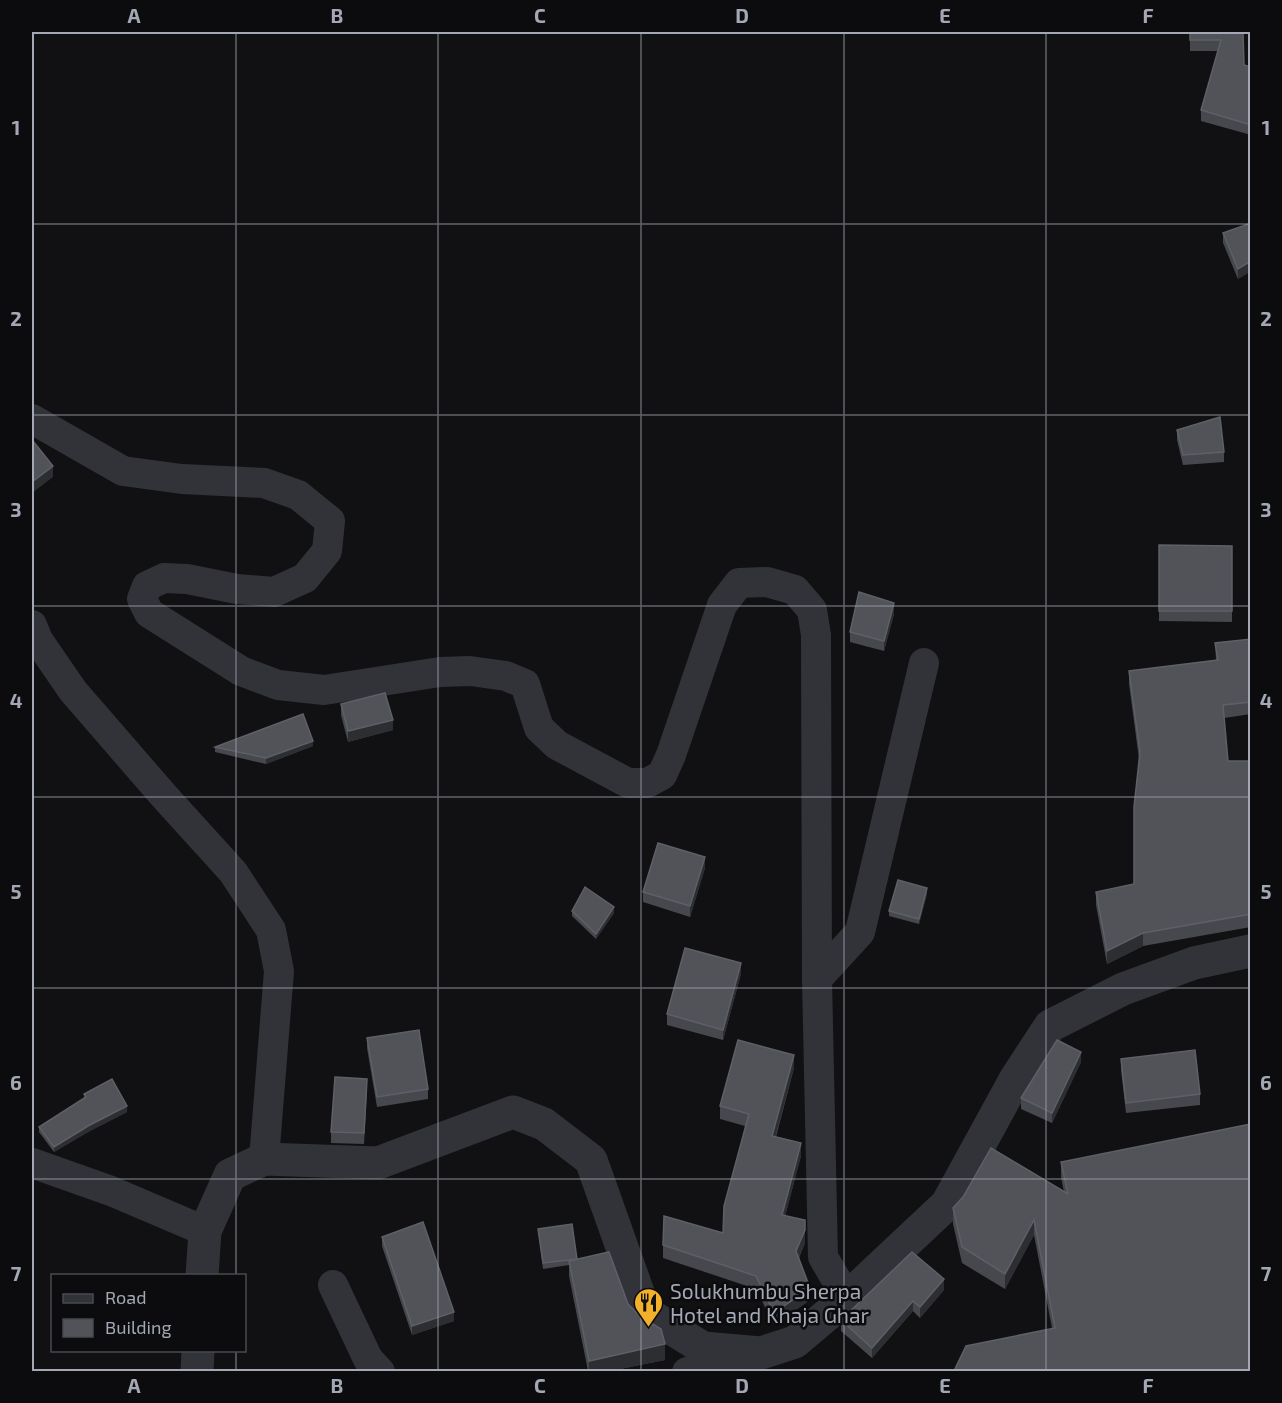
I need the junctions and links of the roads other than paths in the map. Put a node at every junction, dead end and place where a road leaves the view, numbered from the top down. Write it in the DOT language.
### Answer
graph roads {
  1 [pos="32,419"];
  2 [pos="32,625"];
  3 [pos="924,663"];
  4 [pos="1251,951"];
  5 [pos="816,980"];
  6 [pos="264,1158"];
  7 [pos="32,1163"];
  8 [pos="205,1231"];
  9 [pos="202,1274"];
  10 [pos="333,1285"];
  11 [pos="847,1298"];
  12 [pos="198,1352"];
  13 [pos="761,1353"];
  14 [pos="197,1371"];
  15 [pos="380,1371"];
  16 [pos="687,1371"];
  1 -- 5 [label="street"];
  2 -- 6 [label="street"];
  3 -- 5 [label="street"];
  4 -- 11 [label="street"];
  5 -- 11 [label="street"];
  6 -- 8 [label="street"];
  6 -- 13 [label="street"];
  7 -- 8 [label="street"];
  8 -- 9 [label="street"];
  10 -- 15 [label="street"];
  11 -- 13 [label="street"];
  12 -- 14 [label="street"];
  13 -- 16 [label="street"];
}
